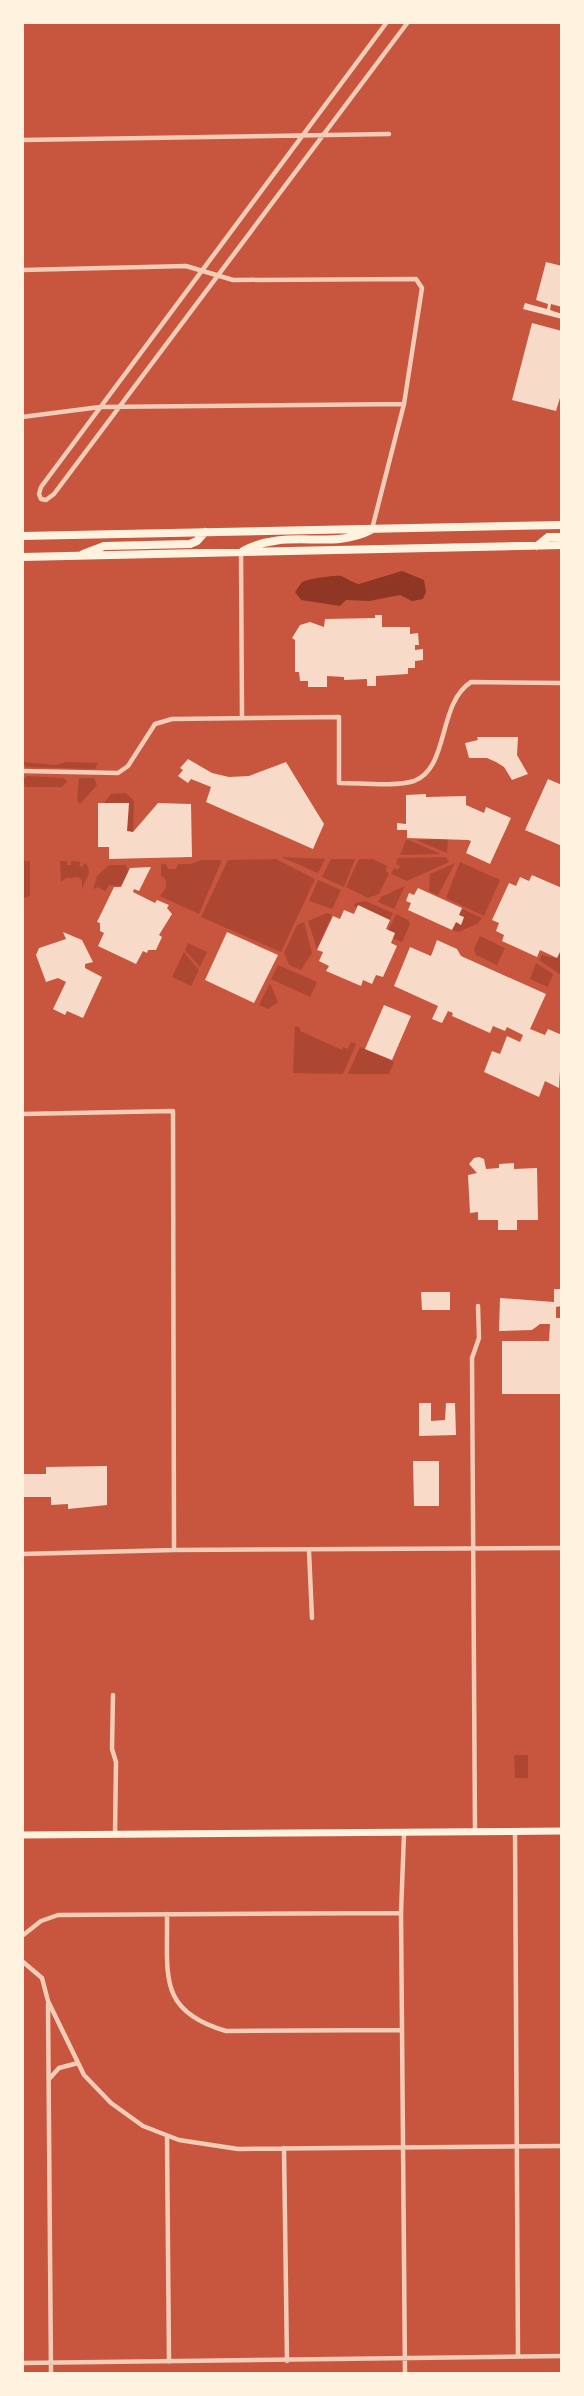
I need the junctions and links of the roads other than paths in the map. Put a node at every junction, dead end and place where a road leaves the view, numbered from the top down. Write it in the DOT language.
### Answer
graph roads {
  1 [pos="387,22"];
  2 [pos="408,22"];
  3 [pos="303,134"];
  4 [pos="389,134"];
  5 [pos="321,135"];
  6 [pos="22,140"];
  7 [pos="22,270"];
  8 [pos="202,270"];
  9 [pos="217,277"];
  10 [pos="404,404"];
  11 [pos="100,407"];
  12 [pos="120,408"];
  13 [pos="22,417"];
  14 [pos="561,525"];
  15 [pos="372,530"];
  16 [pos="205,532"];
  17 [pos="22,536"];
  18 [pos="561,537"];
  19 [pos="561,545"];
  20 [pos="537,546"];
  21 [pos="240,552"];
  22 [pos="79,556"];
  23 [pos="22,557"];
  24 [pos="561,683"];
  25 [pos="242,717"];
  26 [pos="22,771"];
  27 [pos="22,1114"];
  28 [pos="478,1306"];
  29 [pos="561,1548"];
  30 [pos="174,1550"];
  31 [pos="475,1550"];
  32 [pos="309,1551"];
  33 [pos="22,1554"];
  34 [pos="312,1618"];
  35 [pos="113,1695"];
  36 [pos="515,1831"];
  37 [pos="561,1831"];
  38 [pos="475,1832"];
  39 [pos="404,1834"];
  40 [pos="22,1835"];
  41 [pos="115,1835"];
  42 [pos="401,1913"];
  43 [pos="167,1914"];
  44 [pos="22,1936"];
  45 [pos="22,1961"];
  46 [pos="48,2001"];
  47 [pos="402,2030"];
  48 [pos="78,2063"];
  49 [pos="49,2080"];
  50 [pos="167,2136"];
  51 [pos="517,2146"];
  52 [pos="561,2146"];
  53 [pos="284,2148"];
  54 [pos="403,2148"];
  55 [pos="518,2356"];
  56 [pos="561,2356"];
  57 [pos="405,2360"];
  58 [pos="287,2361"];
  59 [pos="169,2362"];
  60 [pos="22,2363"];
  61 [pos="51,2363"];
  62 [pos="51,2373"];
  63 [pos="405,2373"];
  1 -- 3 [label="street"];
  2 -- 5 [label="street"];
  3 -- 5 [label="street"];
  3 -- 6 [label="street"];
  3 -- 8 [label="street"];
  4 -- 5 [label="street"];
  5 -- 9 [label="street"];
  7 -- 8 [label="street"];
  8 -- 9 [label="street"];
  8 -- 11 [label="street"];
  9 -- 10 [label="street"];
  9 -- 12 [label="street"];
  10 -- 12 [label="street"];
  10 -- 15 [label="street"];
  11 -- 12 [label="street"];
  11 -- 12 [label="street"];
  11 -- 13 [label="street"];
  14 -- 15 [label="main road"];
  15 -- 16 [label="main road"];
  15 -- 21 [label="main road"];
  16 -- 17 [label="main road"];
  16 -- 22 [label="main road"];
  18 -- 20 [label="main road"];
  19 -- 20 [label="main road"];
  20 -- 21 [label="main road"];
  21 -- 22 [label="main road"];
  21 -- 25 [label="street"];
  22 -- 23 [label="main road"];
  24 -- 25 [label="street"];
  25 -- 26 [label="street"];
  27 -- 30 [label="street"];
  28 -- 31 [label="street"];
  29 -- 31 [label="street"];
  30 -- 32 [label="street"];
  30 -- 33 [label="street"];
  31 -- 32 [label="street"];
  31 -- 38 [label="street"];
  32 -- 34 [label="street"];
  35 -- 41 [label="street"];
  36 -- 37 [label="main road"];
  36 -- 38 [label="main road"];
  36 -- 51 [label="street"];
  38 -- 39 [label="main road"];
  39 -- 41 [label="main road"];
  39 -- 42 [label="street"];
  40 -- 41 [label="main road"];
  42 -- 43 [label="street"];
  42 -- 47 [label="street"];
  43 -- 44 [label="street"];
  43 -- 47 [label="street"];
  45 -- 46 [label="street"];
  46 -- 48 [label="street"];
  46 -- 49 [label="street"];
  47 -- 54 [label="street"];
  48 -- 49 [label="street"];
  48 -- 50 [label="street"];
  49 -- 61 [label="street"];
  50 -- 53 [label="street"];
  50 -- 59 [label="street"];
  51 -- 52 [label="street"];
  51 -- 54 [label="street"];
  51 -- 55 [label="street"];
  53 -- 54 [label="street"];
  53 -- 58 [label="street"];
  54 -- 57 [label="street"];
  55 -- 56 [label="street"];
  55 -- 57 [label="street"];
  57 -- 58 [label="street"];
  57 -- 63 [label="street"];
  58 -- 59 [label="street"];
  59 -- 61 [label="street"];
  60 -- 61 [label="street"];
  61 -- 62 [label="street"];
}
